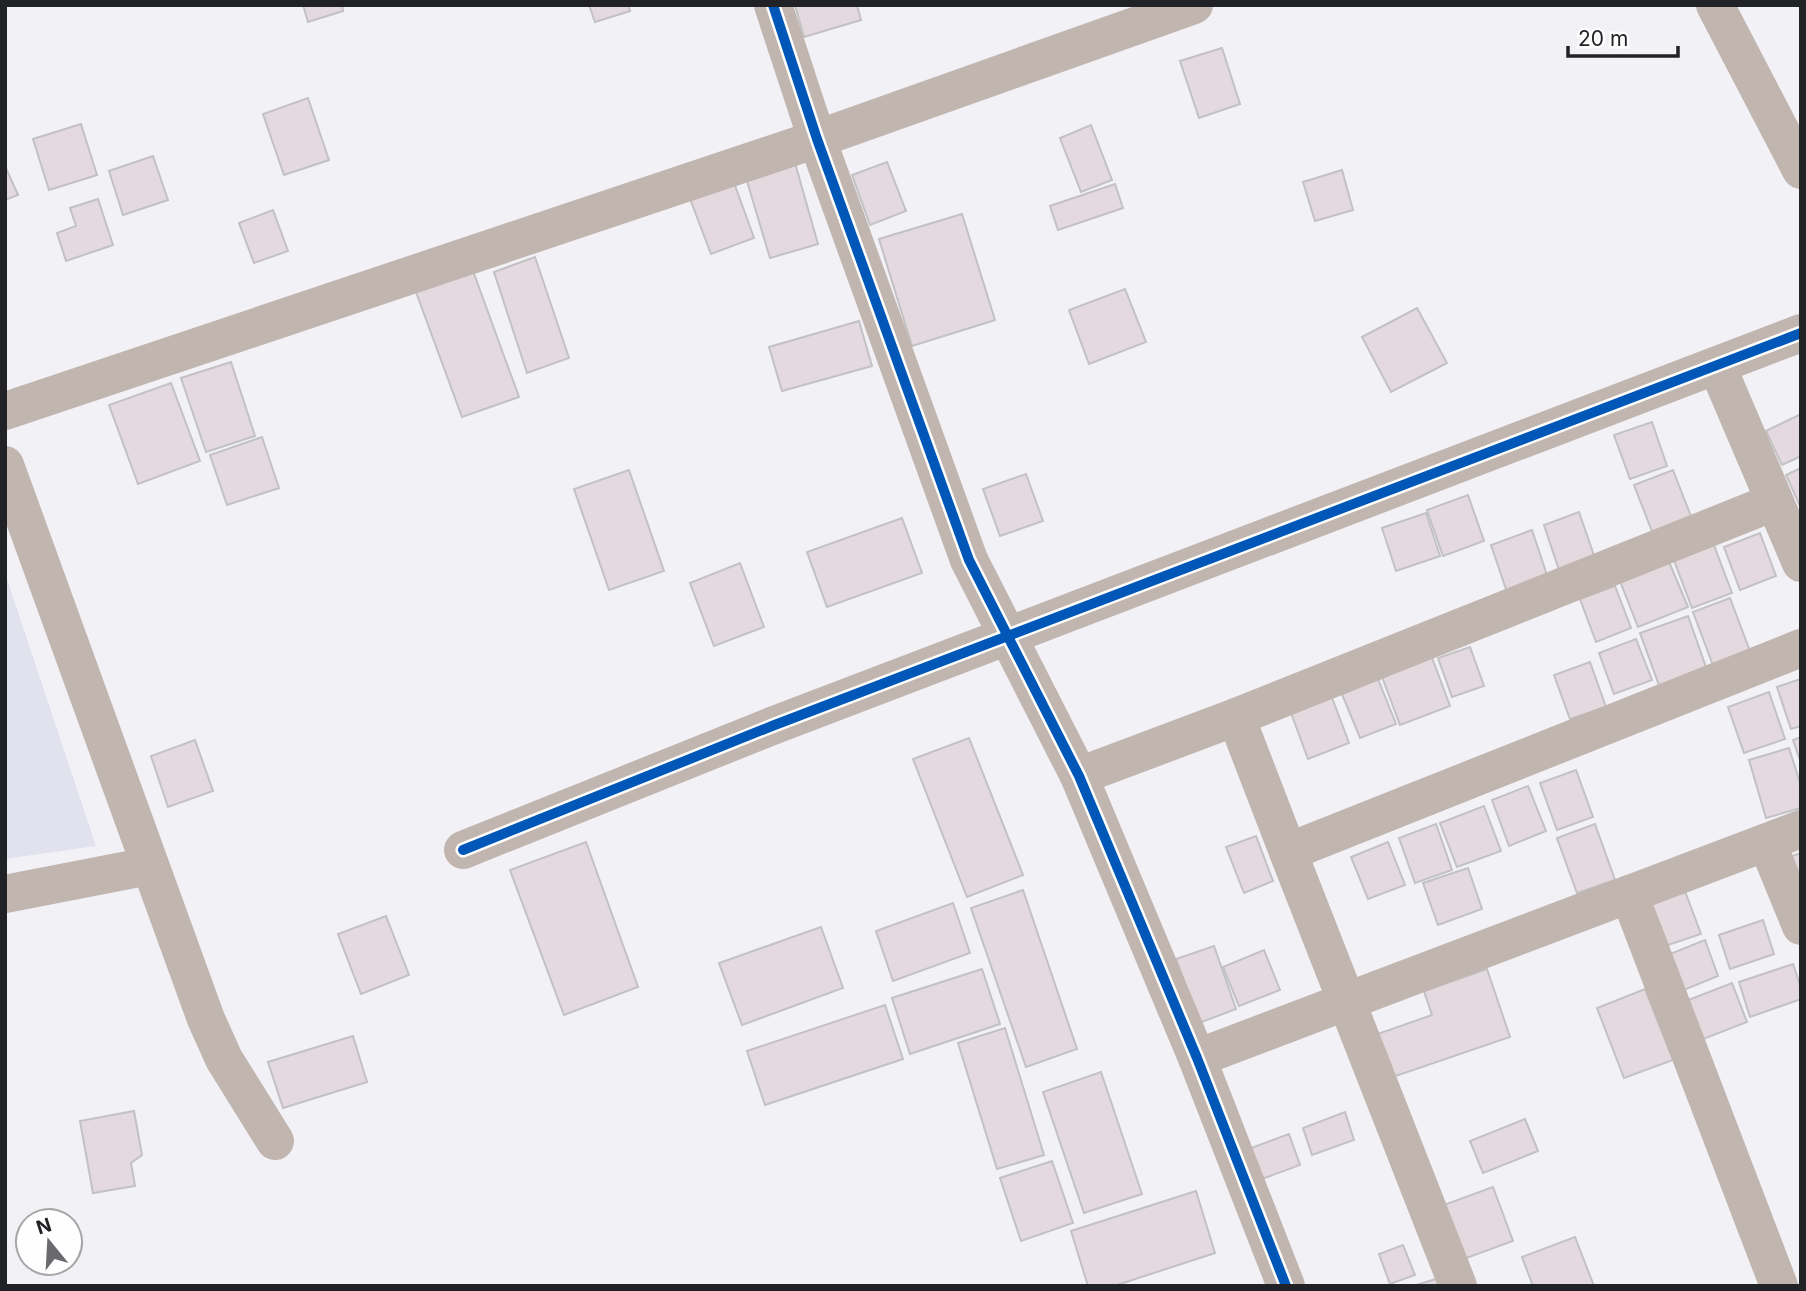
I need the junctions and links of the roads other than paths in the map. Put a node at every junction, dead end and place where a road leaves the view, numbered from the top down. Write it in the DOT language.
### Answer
graph roads {
  1 [pos="773,5"];
  2 [pos="1194,5"];
  3 [pos="1715,5"];
  4 [pos="817,139"];
  5 [pos="1801,170"];
  6 [pos="1801,332"];
  7 [pos="1717,366"];
  8 [pos="5,411"];
  9 [pos="5,465"];
  10 [pos="1774,502"];
  11 [pos="1801,563"];
  12 [pos="1009,637"];
  13 [pos="1801,648"];
  14 [pos="1236,717"];
  15 [pos="1079,776"];
  16 [pos="1784,836"];
  17 [pos="463,850"];
  18 [pos="1288,852"];
  19 [pos="149,866"];
  20 [pos="5,894"];
  21 [pos="1629,894"];
  22 [pos="1801,926"];
  23 [pos="1348,1001"];
  24 [pos="1197,1058"];
  25 [pos="275,1141"];
  26 [pos="1286,1286"];
  27 [pos="1458,1286"];
  28 [pos="1779,1286"];
  1 -- 4 [label="street"];
  2 -- 4 [label="street"];
  3 -- 5 [label="street"];
  4 -- 8 [label="street"];
  4 -- 12 [label="street"];
  6 -- 7 [label="street"];
  7 -- 10 [label="street"];
  7 -- 12 [label="street"];
  9 -- 19 [label="street"];
  10 -- 11 [label="street"];
  10 -- 14 [label="street"];
  12 -- 15 [label="street"];
  12 -- 17 [label="street"];
  13 -- 18 [label="street"];
  14 -- 15 [label="street"];
  14 -- 18 [label="street"];
  15 -- 24 [label="street"];
  16 -- 21 [label="street"];
  16 -- 22 [label="street"];
  18 -- 23 [label="street"];
  19 -- 20 [label="street"];
  19 -- 25 [label="street"];
  21 -- 23 [label="street"];
  21 -- 28 [label="street"];
  23 -- 24 [label="street"];
  23 -- 27 [label="street"];
  24 -- 26 [label="street"];
}
